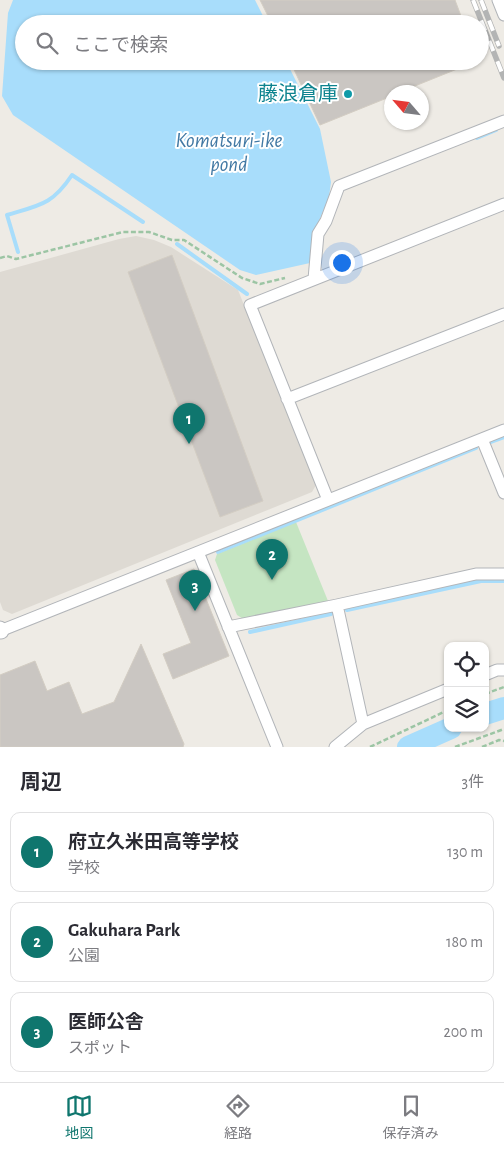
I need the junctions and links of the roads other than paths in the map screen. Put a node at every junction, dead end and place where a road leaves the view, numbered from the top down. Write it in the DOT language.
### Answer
graph roads {
  1 [pos="498,0"];
  2 [pos="504,14"];
  3 [pos="504,120"];
  4 [pos="504,204"];
  5 [pos="314,279"];
  6 [pos="504,314"];
  7 [pos="287,399"];
  8 [pos="504,430"];
  9 [pos="482,439"];
  10 [pos="504,493"];
  11 [pos="328,500"];
  12 [pos="198,552"];
  13 [pos="504,574"];
  14 [pos="337,605"];
  15 [pos="228,627"];
  16 [pos="0,630"];
  17 [pos="504,670"];
  18 [pos="489,673"];
  19 [pos="444,691"];
  20 [pos="363,724"];
  21 [pos="277,747"];
  22 [pos="335,747"];
  1 -- 2 [label="street"];
  3 -- 5 [label="street"];
  4 -- 5 [label="street"];
  5 -- 7 [label="street"];
  6 -- 7 [label="street"];
  7 -- 11 [label="street"];
  8 -- 9 [label="street"];
  9 -- 10 [label="street"];
  9 -- 11 [label="street"];
  11 -- 12 [label="street"];
  12 -- 15 [label="street"];
  12 -- 16 [label="street"];
  13 -- 14 [label="street"];
  14 -- 15 [label="street"];
  14 -- 20 [label="street"];
  15 -- 21 [label="street"];
  17 -- 18 [label="street"];
  19 -- 20 [label="street"];
  20 -- 22 [label="street"];
}
